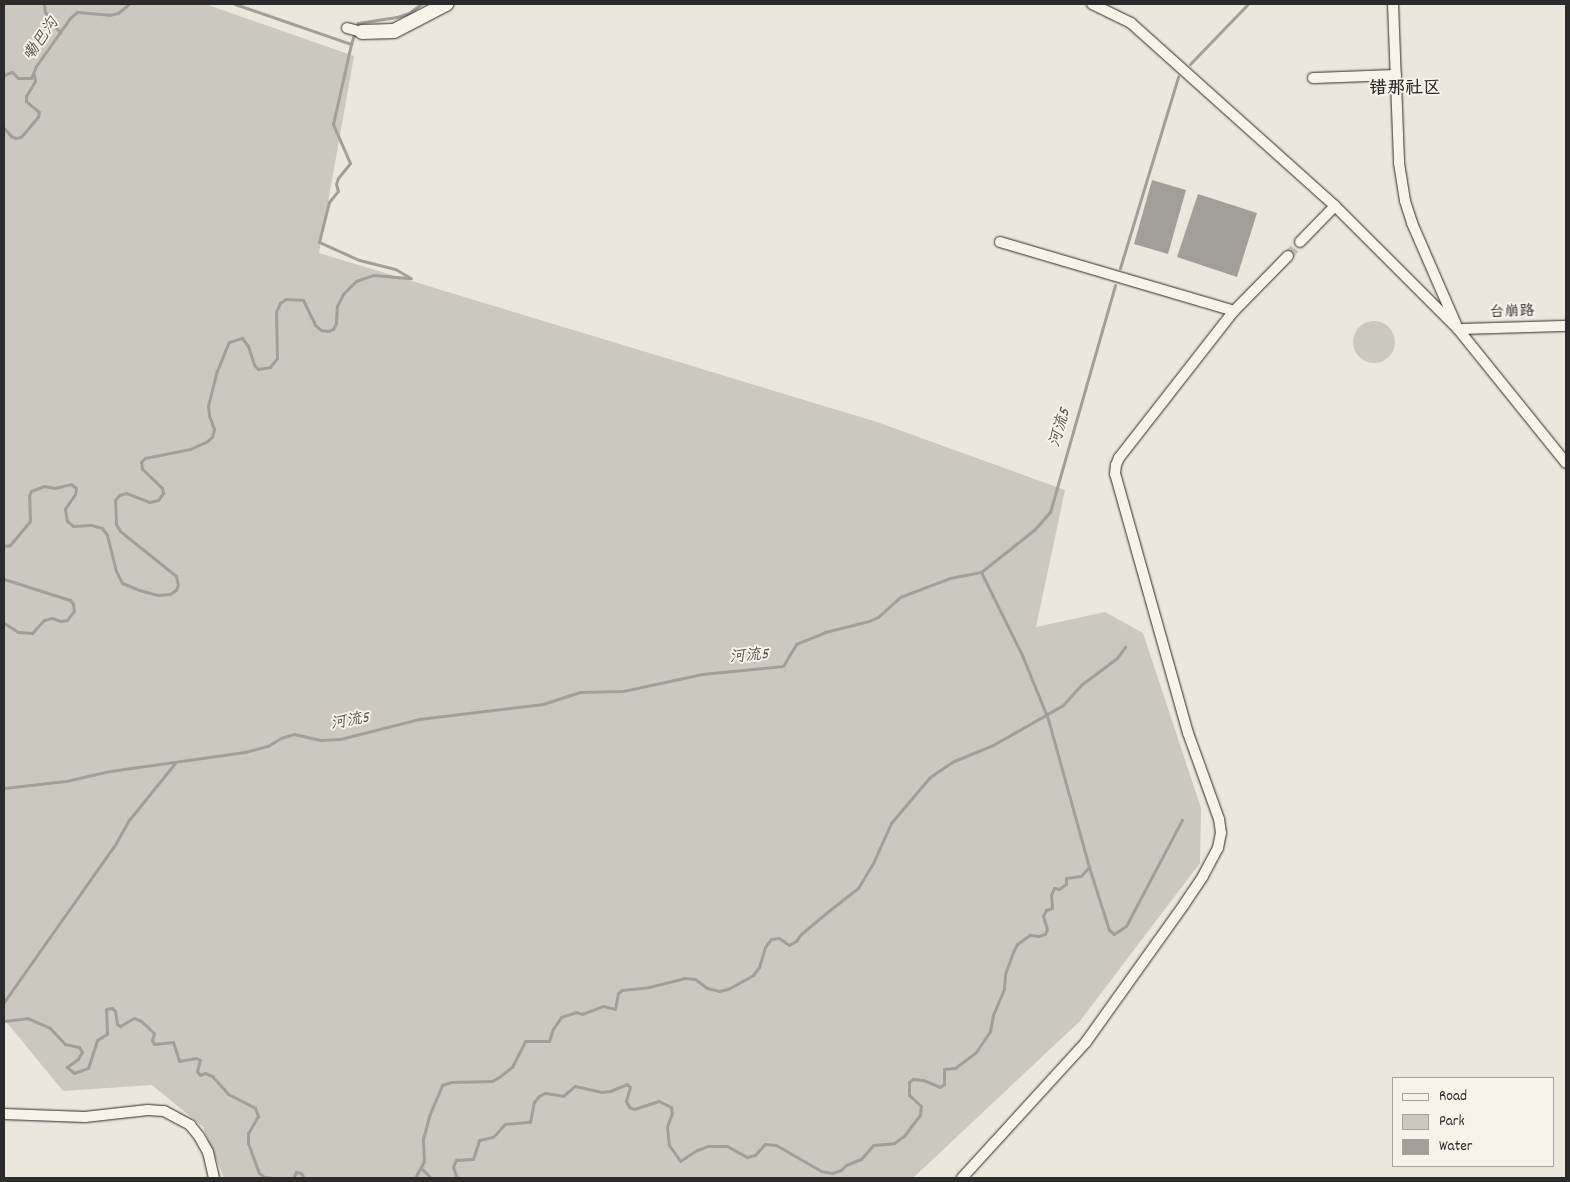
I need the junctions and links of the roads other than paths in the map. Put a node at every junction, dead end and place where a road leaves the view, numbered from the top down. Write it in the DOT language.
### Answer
graph roads {
  1 [pos="446,4"];
  2 [pos="1092,4"];
  3 [pos="1393,4"];
  4 [pos="347,28"];
  5 [pos="362,32"];
  6 [pos="1396,75"];
  7 [pos="1313,78"];
  8 [pos="1335,206"];
  9 [pos="1000,242"];
  10 [pos="1300,242"];
  11 [pos="1288,256"];
  12 [pos="1234,311"];
  13 [pos="1566,326"];
  14 [pos="1458,330"];
  15 [pos="1566,463"];
  16 [pos="4,1114"];
  17 [pos="214,1178"];
  18 [pos="962,1178"];
  1 -- 5 [label="street"];
  2 -- 8 [label="street"];
  3 -- 6 [label="street"];
  4 -- 5 [label="street"];
  6 -- 7 [label="street"];
  6 -- 14 [label="street"];
  8 -- 10 [label="street"];
  8 -- 14 [label="street"];
  9 -- 12 [label="street"];
  11 -- 12 [label="street"];
  12 -- 18 [label="street"];
  13 -- 14 [label="street, 台崩路"];
  14 -- 15 [label="street"];
  16 -- 17 [label="street"];
}
